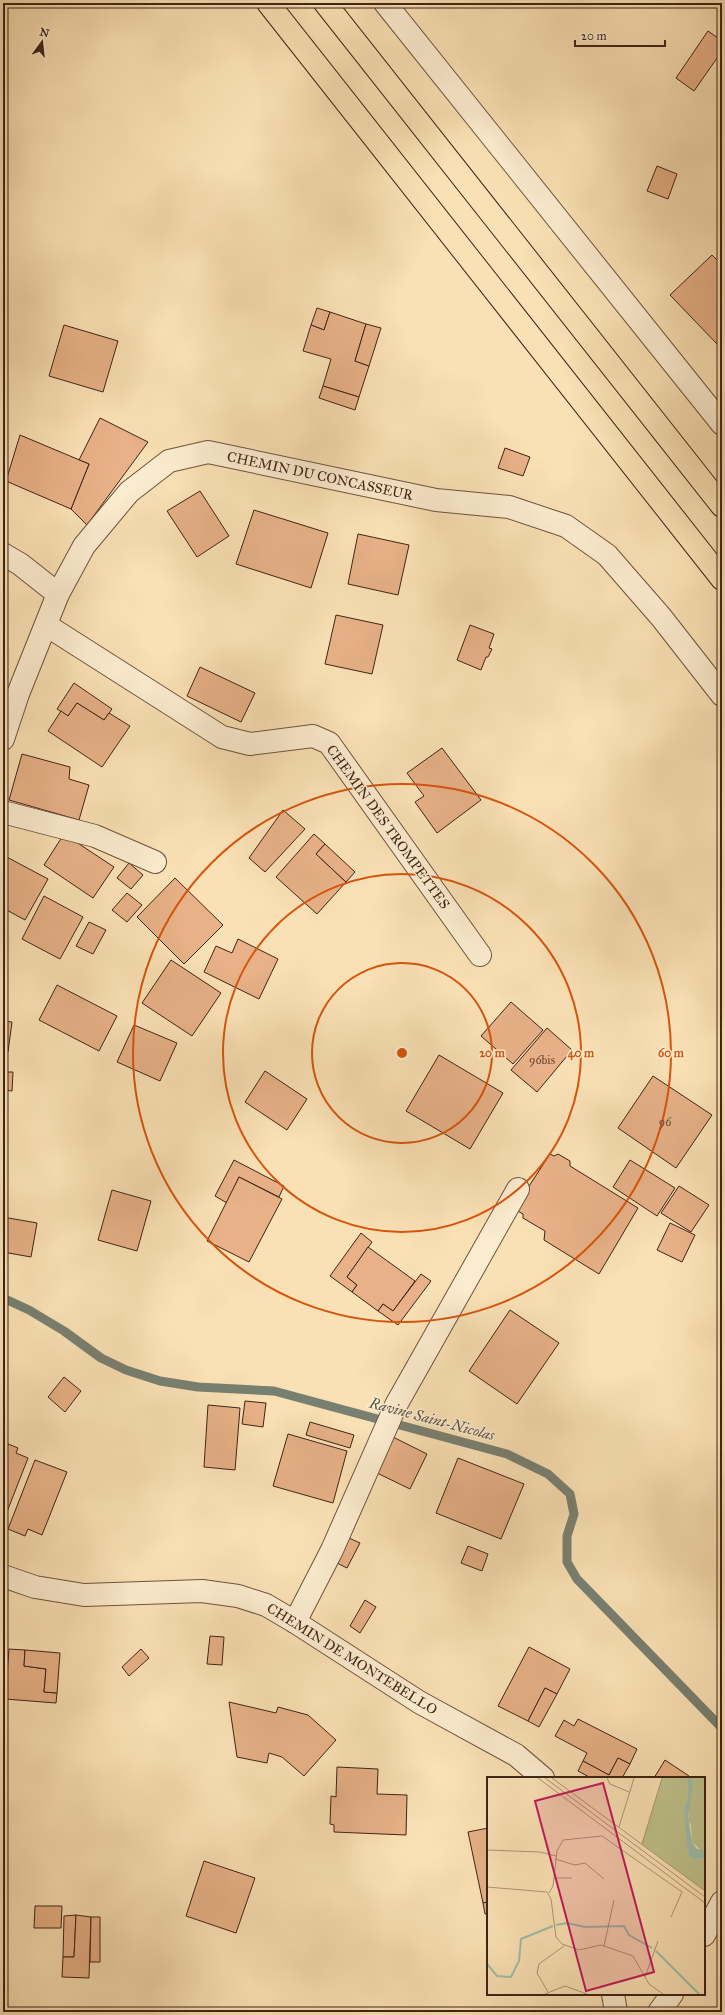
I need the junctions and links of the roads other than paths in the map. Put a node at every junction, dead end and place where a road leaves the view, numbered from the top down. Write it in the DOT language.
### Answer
graph roads {
  1 [pos="268,3"];
  2 [pos="325,3"];
  3 [pos="385,3"];
  4 [pos="722,424"];
  5 [pos="722,506"];
  6 [pos="3,554"];
  7 [pos="722,579"];
  8 [pos="58,594"];
  9 [pos="46,624"];
  10 [pos="722,695"];
  11 [pos="3,739"];
  12 [pos="3,812"];
  13 [pos="155,862"];
  14 [pos="480,955"];
  15 [pos="518,1189"];
  16 [pos="3,1576"];
  17 [pos="295,1622"];
  18 [pos="542,1777"];
  19 [pos="722,1902"];
  20 [pos="705,1933"];
  21 [pos="613,1995"];
  22 [pos="671,1995"];
  23 [pos="616,2012"];
  24 [pos="659,2012"];
  1 -- 7 [label="highway"];
  2 -- 5 [label="highway"];
  3 -- 4 [label="street"];
  6 -- 8 [label="street"];
  8 -- 9 [label="street, CHEMIN DU CONCASSEUR"];
  8 -- 10 [label="street, CHEMIN DU CONCASSEUR"];
  9 -- 11 [label="street, CHEMIN DU CONCASSEUR"];
  9 -- 14 [label="street, CHEMIN DES TROMPETTES"];
  12 -- 13 [label="street"];
  15 -- 17 [label="street"];
  16 -- 17 [label="street, CHEMIN DE MONTEBELLO"];
  17 -- 18 [label="street, CHEMIN DE MONTEBELLO"];
  19 -- 20 [label="street"];
  21 -- 23 [label="street"];
  22 -- 24 [label="street"];
}
